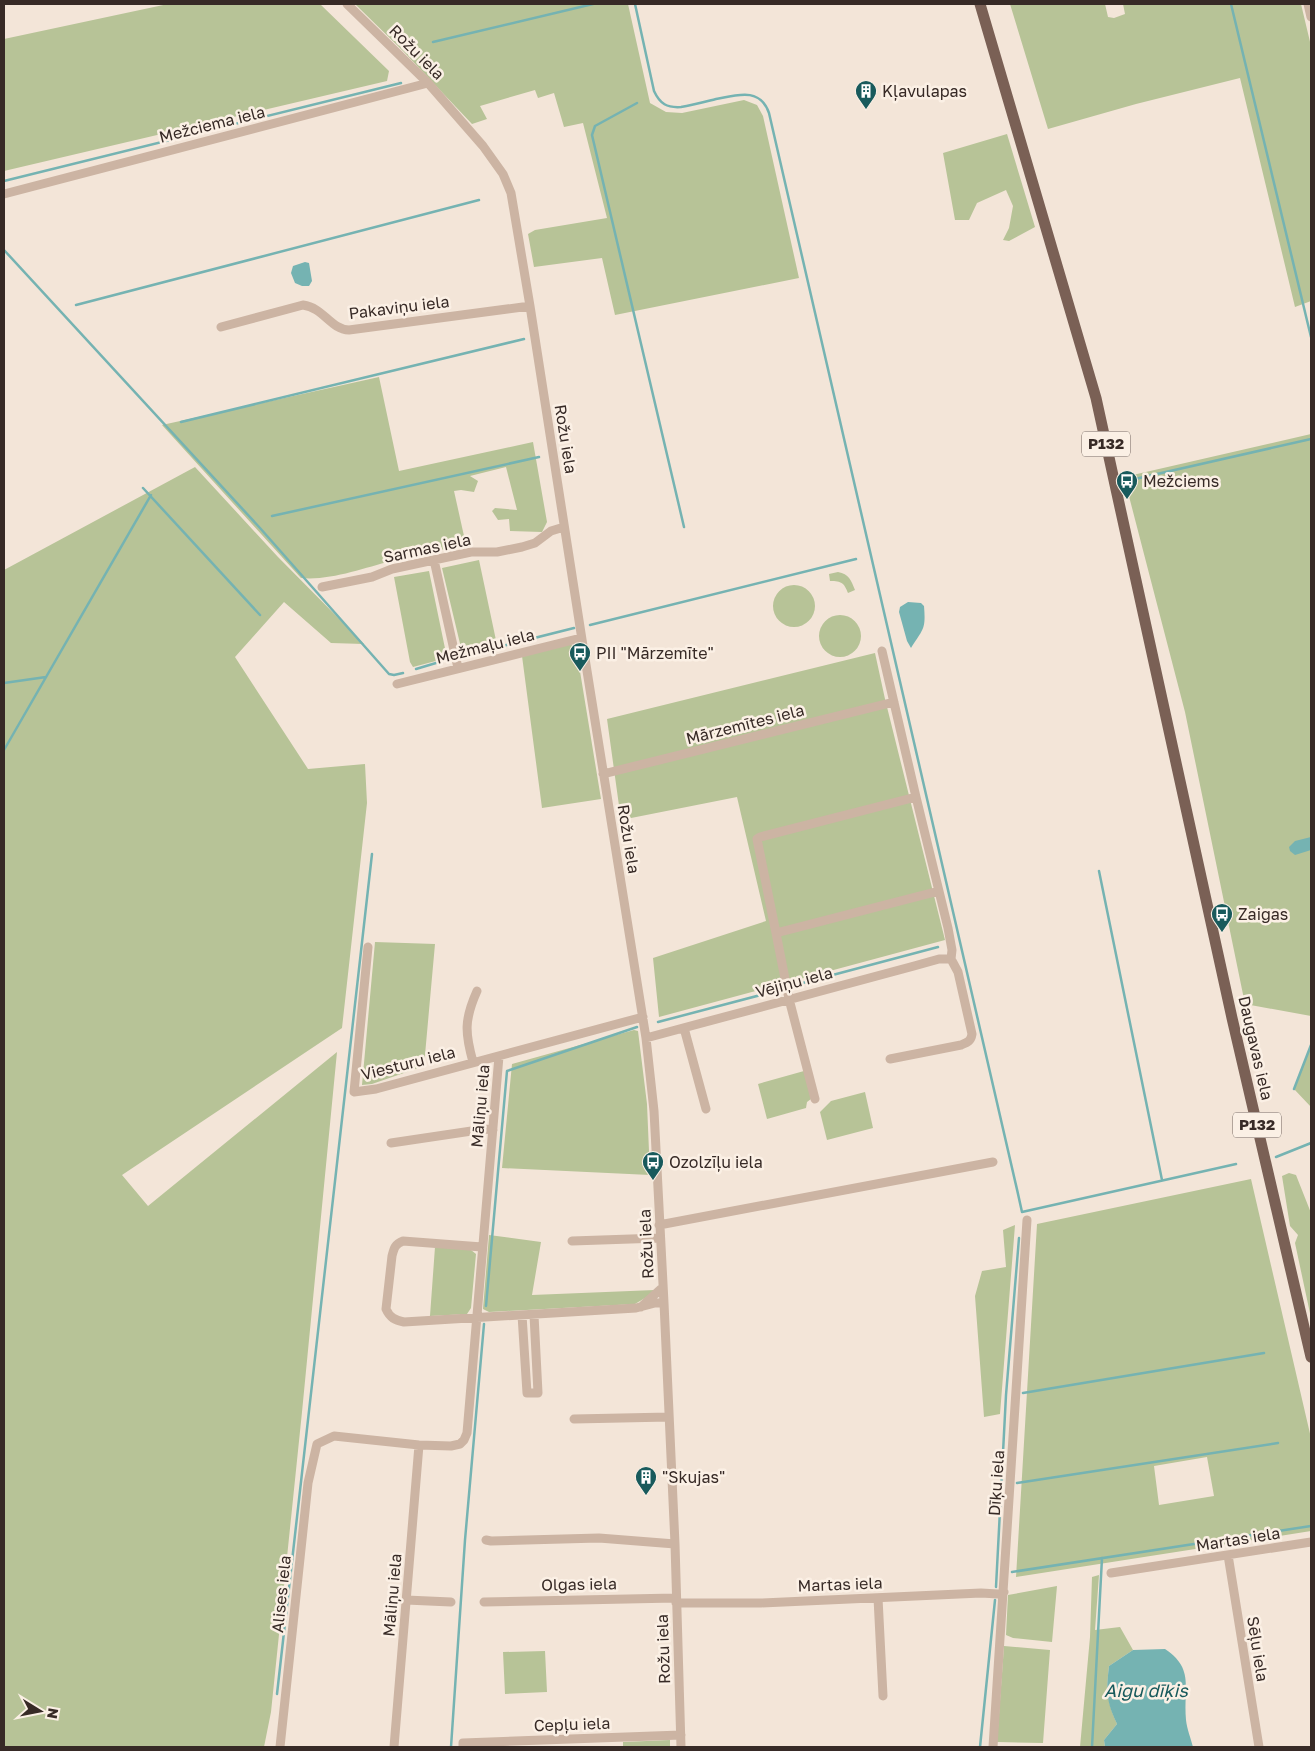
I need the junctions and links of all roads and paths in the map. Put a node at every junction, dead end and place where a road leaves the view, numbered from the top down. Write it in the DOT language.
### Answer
graph roads {
  1 [pos="347,4"];
  2 [pos="980,4"];
  3 [pos="1308,4"];
  4 [pos="1311,18"];
  5 [pos="428,83"];
  6 [pos="4,194"];
  7 [pos="530,306"];
  8 [pos="221,327"];
  9 [pos="564,527"];
  10 [pos="434,560"];
  11 [pos="322,587"];
  12 [pos="581,638"];
  13 [pos="882,650"];
  14 [pos="458,668"];
  15 [pos="397,684"];
  16 [pos="894,702"];
  17 [pos="603,774"];
  18 [pos="916,797"];
  19 [pos="939,891"];
  20 [pos="776,933"];
  21 [pos="368,947"];
  22 [pos="951,959"];
  23 [pos="477,992"];
  24 [pos="789,999"];
  25 [pos="643,1017"];
  26 [pos="684,1028"];
  27 [pos="646,1038"];
  28 [pos="499,1056"];
  29 [pos="890,1059"];
  30 [pos="473,1062"];
  31 [pos="815,1099"];
  32 [pos="706,1109"];
  33 [pos="493,1130"];
  34 [pos="391,1143"];
  35 [pos="993,1162"];
  36 [pos="1027,1220"];
  37 [pos="659,1225"];
  38 [pos="660,1238"];
  39 [pos="572,1241"];
  40 [pos="482,1247"];
  41 [pos="663,1287"];
  42 [pos="664,1303"];
  43 [pos="640,1307"];
  44 [pos="522,1315"];
  45 [pos="534,1315"];
  46 [pos="476,1317"];
  47 [pos="1311,1357"];
  48 [pos="669,1417"];
  49 [pos="574,1419"];
  50 [pos="419,1445"];
  51 [pos="486,1540"];
  52 [pos="1311,1542"];
  53 [pos="675,1544"];
  54 [pos="1228,1555"];
  55 [pos="1110,1573"];
  56 [pos="1004,1592"];
  57 [pos="878,1598"];
  58 [pos="406,1600"];
  59 [pos="676,1600"];
  60 [pos="451,1602"];
  61 [pos="484,1602"];
  62 [pos="883,1696"];
  63 [pos="681,1736"];
  64 [pos="463,1745"];
  65 [pos="280,1747"];
  66 [pos="394,1747"];
  67 [pos="681,1747"];
  68 [pos="994,1747"];
  69 [pos="1259,1747"];
  1 -- 5 [label="street, Rožu iela"];
  2 -- 47 [label="main road, Daugavas iela / P132"];
  3 -- 4 [label="street"];
  5 -- 6 [label="street, Mežciema iela"];
  5 -- 7 [label="street, Rožu iela"];
  7 -- 8 [label="street, Pakaviņu iela"];
  7 -- 9 [label="street, Rožu iela"];
  9 -- 10 [label="street, Sarmas iela"];
  9 -- 12 [label="street, Rožu iela"];
  10 -- 11 [label="street, Sarmas iela"];
  10 -- 14 [label="street"];
  12 -- 14 [label="street, Mežmaļu iela"];
  12 -- 17 [label="street, Rožu iela"];
  13 -- 16 [label="street"];
  14 -- 15 [label="street, Mežmaļu iela"];
  16 -- 17 [label="street, Mārzemītes iela"];
  16 -- 18 [label="street"];
  17 -- 25 [label="street, Rožu iela"];
  18 -- 19 [label="street"];
  18 -- 20 [label="street"];
  19 -- 20 [label="street"];
  19 -- 22 [label="street"];
  20 -- 24 [label="street"];
  21 -- 30 [label="street, Viesturu iela"];
  22 -- 24 [label="street, Vējiņu iela"];
  22 -- 29 [label="street"];
  23 -- 30 [label="street"];
  24 -- 26 [label="street, Vējiņu iela"];
  24 -- 31 [label="street"];
  25 -- 27 [label="street, Rožu iela"];
  25 -- 28 [label="street, Māliņu iela"];
  26 -- 27 [label="street, Vējiņu iela"];
  26 -- 32 [label="street"];
  27 -- 37 [label="street, Rožu iela"];
  28 -- 30 [label="street, Viesturu iela"];
  28 -- 33 [label="street, Māliņu iela"];
  33 -- 34 [label="street"];
  33 -- 40 [label="street, Māliņu iela"];
  35 -- 37 [label="street"];
  36 -- 56 [label="street, Dīķu iela"];
  37 -- 38 [label="street, Rožu iela"];
  38 -- 39 [label="street"];
  38 -- 41 [label="street, Rožu iela"];
  40 -- 46 [label="street, Māliņu iela"];
  40 -- 46 [label="street"];
  41 -- 42 [label="street, Rožu iela"];
  41 -- 43 [label="street"];
  42 -- 43 [label="street"];
  42 -- 48 [label="street, Rožu iela"];
  43 -- 45 [label="street"];
  44 -- 45 [label="street"];
  44 -- 45 [label="street"];
  44 -- 46 [label="street"];
  46 -- 50 [label="street, Māliņu iela"];
  48 -- 49 [label="street"];
  48 -- 53 [label="street, Rožu iela"];
  50 -- 58 [label="street, Māliņu iela"];
  50 -- 65 [label="street, Alises iela"];
  51 -- 53 [label="street"];
  52 -- 54 [label="street, Martas iela"];
  53 -- 59 [label="street, Rožu iela"];
  54 -- 55 [label="street, Martas iela"];
  54 -- 69 [label="street, Sēļu iela"];
  56 -- 57 [label="street, Martas iela"];
  56 -- 68 [label="street, Dīķu iela"];
  57 -- 59 [label="street, Martas iela"];
  57 -- 62 [label="street"];
  58 -- 60 [label="street"];
  58 -- 66 [label="street, Māliņu iela"];
  59 -- 61 [label="street, Olgas iela"];
  59 -- 63 [label="street, Rožu iela"];
  63 -- 64 [label="street, Cepļu iela"];
  63 -- 67 [label="street, Rožu iela"];
}
